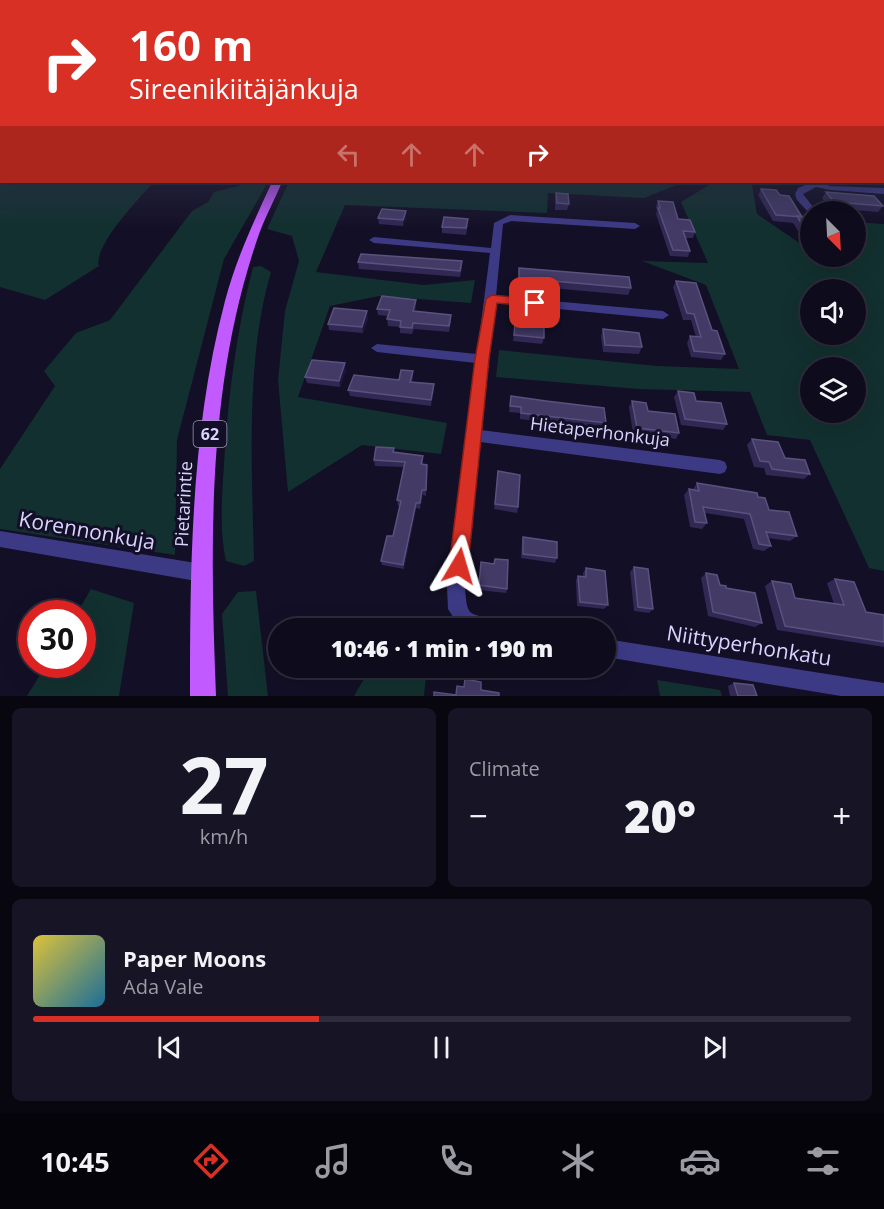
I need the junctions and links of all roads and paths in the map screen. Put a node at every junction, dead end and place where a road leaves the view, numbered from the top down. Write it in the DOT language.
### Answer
graph roads {
  1 [pos="276,183"];
  2 [pos="814,183"];
  3 [pos="884,191"];
  4 [pos="803,201"];
  5 [pos="635,226"];
  6 [pos="374,240"];
  7 [pos="496,251"];
  8 [pos="492,299"];
  9 [pos="663,315"];
  10 [pos="377,348"];
  11 [pos="482,359"];
  12 [pos="474,435"];
  13 [pos="720,467"];
  14 [pos="0,539"];
  15 [pos="202,573"];
  16 [pos="464,618"];
  17 [pos="616,650"];
  18 [pos="884,693"];
  19 [pos="202,696"];
  1 -- 15 [label="main road, Pietarintie / 62"];
  2 -- 3 [label="street"];
  2 -- 4 [label="street"];
  5 -- 7 [label="street"];
  6 -- 7 [label="street"];
  7 -- 8 [label="street"];
  8 -- 9 [label="street"];
  8 -- 11 [label="street"];
  10 -- 11 [label="street"];
  11 -- 12 [label="street"];
  12 -- 13 [label="street, Hietaperhonkuja"];
  12 -- 16 [label="street"];
  14 -- 15 [label="street, Korennonkuja"];
  15 -- 19 [label="main road, Pietarintie / 62"];
  17 -- 18 [label="street, Niittyperhonkatu"];
}
